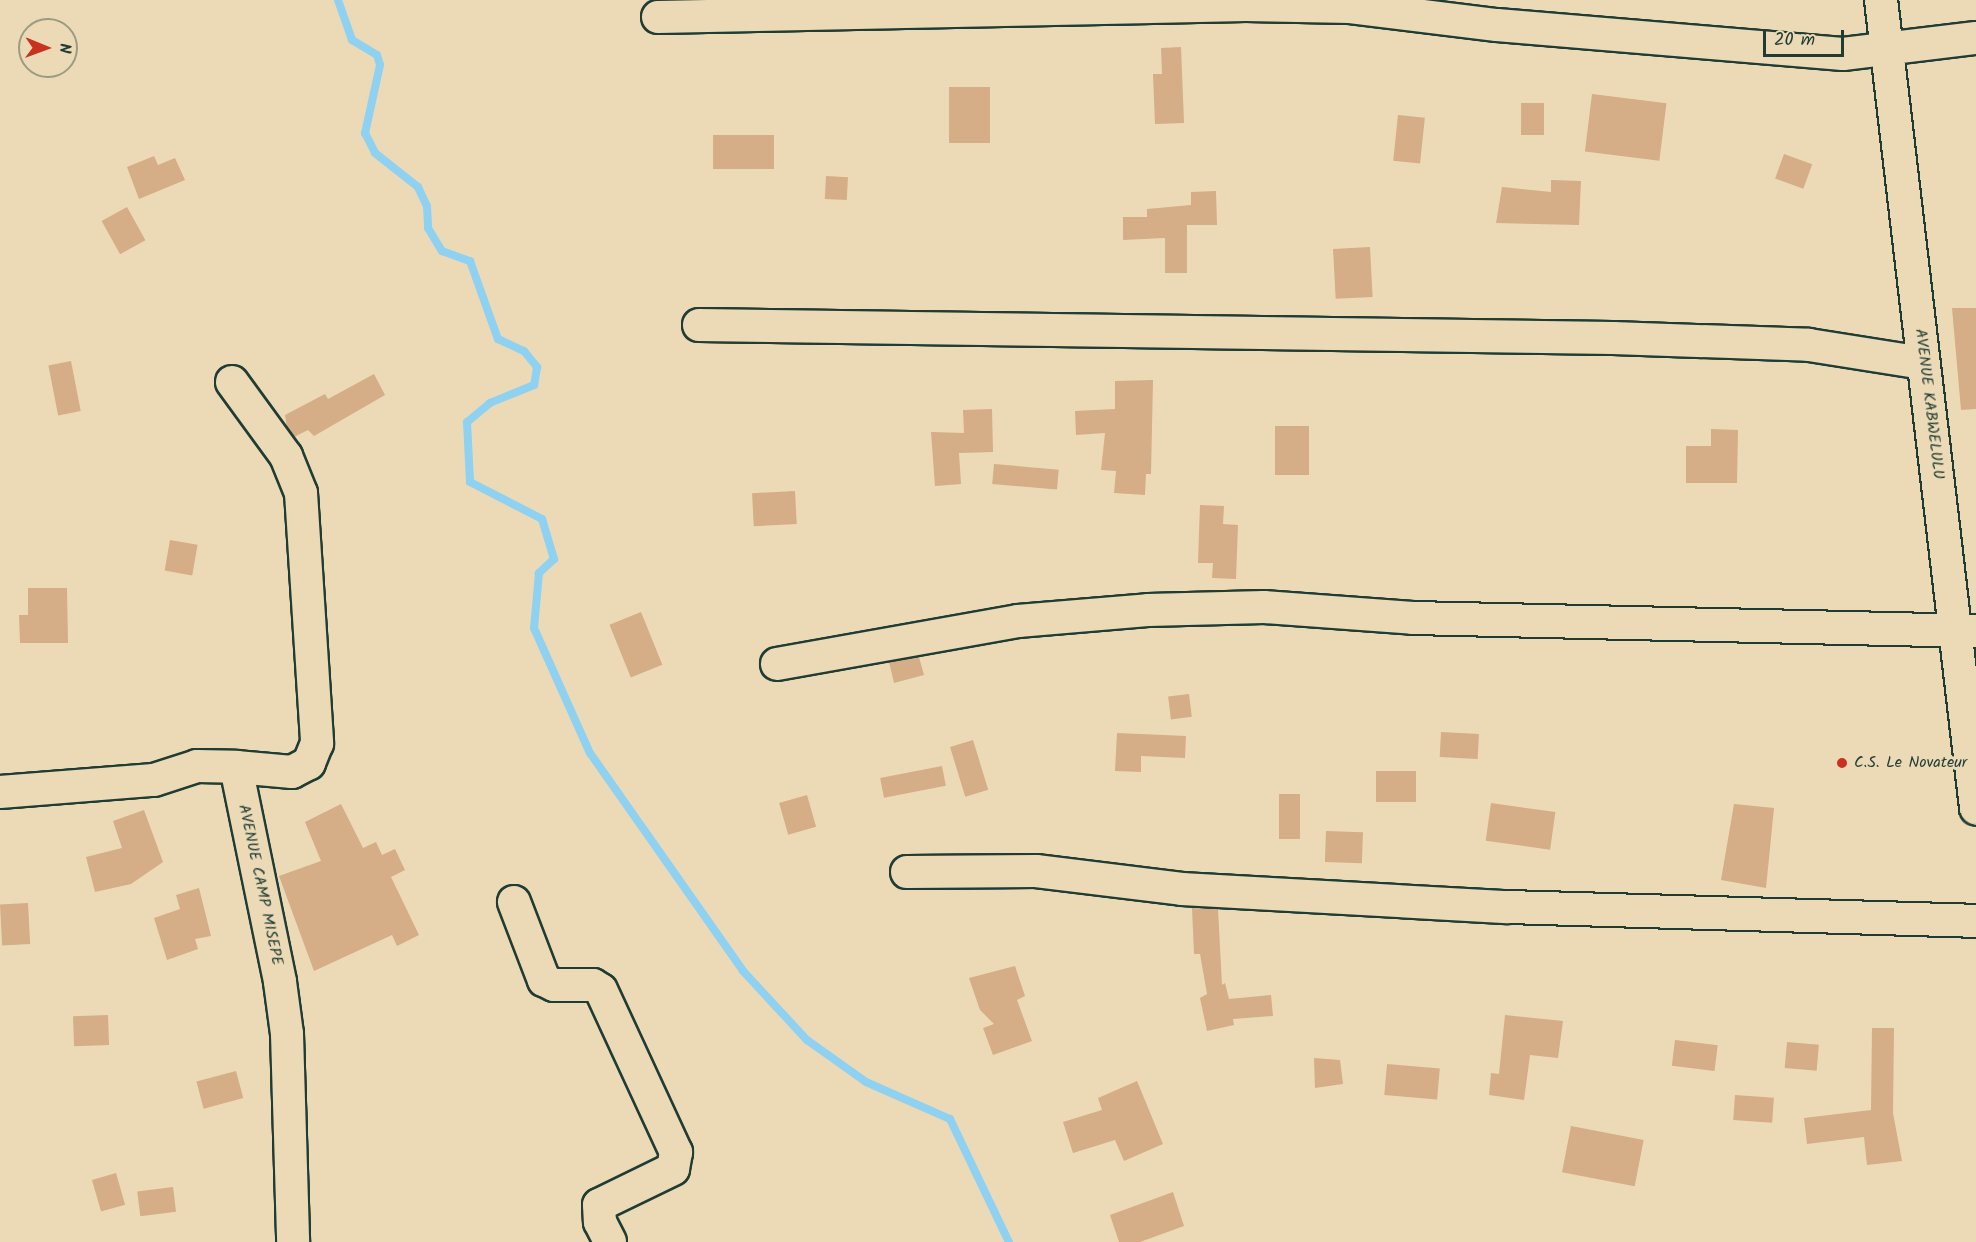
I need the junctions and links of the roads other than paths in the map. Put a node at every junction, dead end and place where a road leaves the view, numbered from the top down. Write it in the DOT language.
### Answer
graph roads {
  1 [pos="1881,0"];
  2 [pos="658,17"];
  3 [pos="1976,38"];
  4 [pos="1888,51"];
  5 [pos="699,325"];
  6 [pos="1923,363"];
  7 [pos="232,382"];
  8 [pos="1967,632"];
  9 [pos="777,664"];
  10 [pos="237,767"];
  11 [pos="0,792"];
  12 [pos="1976,808"];
  13 [pos="907,872"];
  14 [pos="514,902"];
  15 [pos="1976,921"];
  16 [pos="293,1242"];
  17 [pos="610,1242"];
  1 -- 4 [label="street, AVENUE KABWELULU"];
  2 -- 4 [label="street"];
  3 -- 4 [label="street"];
  4 -- 6 [label="street, AVENUE KABWELULU"];
  5 -- 6 [label="street"];
  6 -- 8 [label="street, AVENUE KABWELULU"];
  7 -- 10 [label="street"];
  8 -- 9 [label="street"];
  8 -- 12 [label="street, AVENUE KABWELULU"];
  10 -- 11 [label="street"];
  10 -- 16 [label="street, AVENUE CAMP MISEPE"];
  13 -- 15 [label="street"];
  14 -- 17 [label="street"];
}
